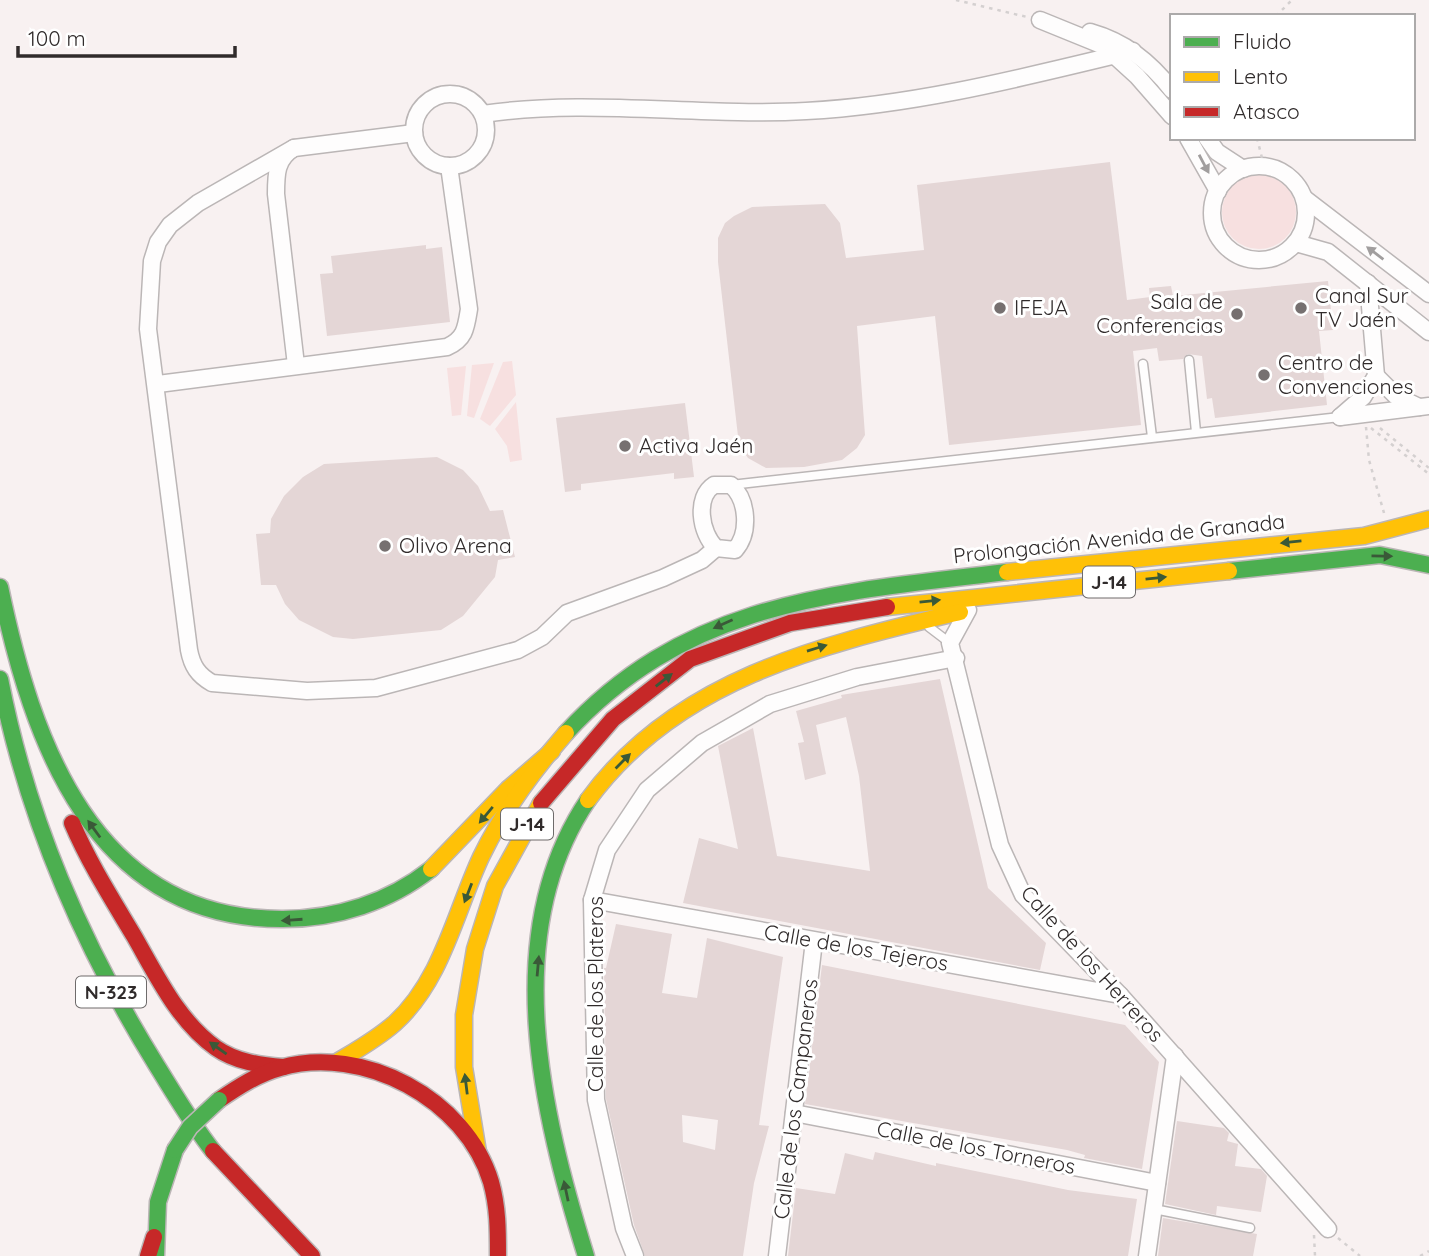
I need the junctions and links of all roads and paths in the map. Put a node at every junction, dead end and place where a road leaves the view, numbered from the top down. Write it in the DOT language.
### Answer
graph roads {
  1 [pos="956,0"];
  2 [pos="1292,0"];
  3 [pos="1278,14"];
  4 [pos="1040,20"];
  5 [pos="1133,51"];
  6 [pos="1116,55"];
  7 [pos="1096,61"];
  8 [pos="1137,76"];
  9 [pos="1170,88"];
  10 [pos="483,114"];
  11 [pos="1170,114"];
  12 [pos="414,133"];
  13 [pos="1189,140"];
  14 [pos="1208,140"];
  15 [pos="1258,140"];
  16 [pos="294,148"];
  17 [pos="449,166"];
  18 [pos="1264,166"];
  19 [pos="1243,169"];
  20 [pos="1218,191"];
  21 [pos="1304,198"];
  22 [pos="1296,243"];
  23 [pos="1368,283"];
  24 [pos="1429,294"];
  25 [pos="1429,332"];
  26 [pos="1189,360"];
  27 [pos="1143,364"];
  28 [pos="296,365"];
  29 [pos="1377,376"];
  30 [pos="158,384"];
  31 [pos="1424,407"];
  32 [pos="1374,413"];
  33 [pos="1340,417"];
  34 [pos="1196,432"];
  35 [pos="1152,438"];
  36 [pos="1429,468"];
  37 [pos="1429,474"];
  38 [pos="731,485"];
  39 [pos="1429,519"];
  40 [pos="1388,520"];
  41 [pos="716,548"];
  42 [pos="1429,565"];
  43 [pos="0,587"];
  44 [pos="1047,589"];
  45 [pos="968,610"];
  46 [pos="920,621"];
  47 [pos="790,623"];
  48 [pos="953,651"];
  49 [pos="0,679"];
  50 [pos="44,743"];
  51 [pos="552,751"];
  52 [pos="592,901"];
  53 [pos="814,942"];
  54 [pos="1120,995"];
  55 [pos="1175,1056"];
  56 [pos="337,1062"];
  57 [pos="282,1067"];
  58 [pos="794,1113"];
  59 [pos="478,1152"];
  60 [pos="1157,1183"];
  61 [pos="1154,1209"];
  62 [pos="1250,1228"];
  63 [pos="1328,1229"];
  64 [pos="153,1237"];
  65 [pos="1429,1251"];
  66 [pos="148,1256"];
  67 [pos="156,1256"];
  68 [pos="312,1256"];
  69 [pos="498,1256"];
  70 [pos="586,1256"];
  71 [pos="635,1256"];
  72 [pos="777,1256"];
  73 [pos="1147,1256"];
  74 [pos="1360,1256"];
  75 [pos="1420,1256"];
  1 -- 4 [label="path"];
  2 -- 3 [label="path"];
  4 -- 5 [label="street"];
  4 -- 6 [label="street"];
  5 -- 6 [label="street"];
  5 -- 9 [label="street"];
  6 -- 7 [label="street"];
  6 -- 8 [label="street"];
  7 -- 8 [label="street"];
  7 -- 10 [label="street"];
  8 -- 11 [label="street"];
  10 -- 12 [label="street"];
  10 -- 17 [label="street"];
  12 -- 16 [label="street"];
  12 -- 17 [label="street"];
  13 -- 20 [label="street, one-way"];
  14 -- 19 [label="street"];
  15 -- 18 [label="path"];
  16 -- 28 [label="street"];
  16 -- 30 [label="street"];
  17 -- 28 [label="street"];
  18 -- 19 [label="street"];
  18 -- 21 [label="street"];
  19 -- 20 [label="street"];
  20 -- 22 [label="street"];
  21 -- 22 [label="street"];
  24 -- 21 [label="street, one-way"];
  22 -- 23 [label="street"];
  23 -- 25 [label="street"];
  23 -- 29 [label="street"];
  26 -- 34 [label="lane"];
  27 -- 35 [label="lane"];
  28 -- 30 [label="street"];
  29 -- 31 [label="street"];
  29 -- 33 [label="street"];
  30 -- 41 [label="street"];
  31 -- 32 [label="street"];
  32 -- 33 [label="street"];
  32 -- 36 [label="path"];
  33 -- 34 [label="lane"];
  34 -- 35 [label="lane"];
  35 -- 38 [label="lane"];
  37 -- 40 [label="path"];
  38 -- 41 [label="street"];
  38 -- 41 [label="street"];
  39 -- 51 [label="main road, Prolongación Avenida de Granada / J-14, one-way"];
  44 -- 42 [label="main road, Prolongación Avenida de Granada / J-14, one-way"];
  43 -- 50 [label="main road"];
  44 -- 45 [label="main road"];
  47 -- 44 [label="main road, Prolongación Avenida de Granada / J-14, one-way"];
  45 -- 46 [label="main road"];
  45 -- 48 [label="street"];
  46 -- 47 [label="lane"];
  46 -- 48 [label="lane"];
  70 -- 46 [label="main road, one-way"];
  59 -- 47 [label="main road, J-14, one-way"];
  48 -- 52 [label="street, Calle de los Plateros"];
  48 -- 54 [label="street, Calle de los Herreros"];
  49 -- 68 [label="main road, N-323"];
  51 -- 50 [label="main road, one-way"];
  57 -- 50 [label="main road, one-way"];
  51 -- 56 [label="main road, one-way"];
  52 -- 53 [label="street, Calle de los Tejeros"];
  52 -- 71 [label="street, Calle de los Plateros"];
  53 -- 54 [label="street, Calle de los Tejeros"];
  53 -- 58 [label="street, Calle de los Campaneros"];
  54 -- 55 [label="street, Calle de los Herreros"];
  55 -- 60 [label="street"];
  55 -- 63 [label="street, Calle de los Herreros"];
  56 -- 57 [label="main road"];
  56 -- 59 [label="main road"];
  57 -- 64 [label="main road, bridge"];
  58 -- 60 [label="street, Calle de los Torneros"];
  58 -- 72 [label="street, Calle de los Campaneros"];
  59 -- 69 [label="main road"];
  60 -- 61 [label="street"];
  61 -- 62 [label="lane"];
  61 -- 73 [label="street"];
  63 -- 74 [label="path"];
  64 -- 66 [label="main road"];
  64 -- 67 [label="main road"];
  65 -- 75 [label="path"];
}
